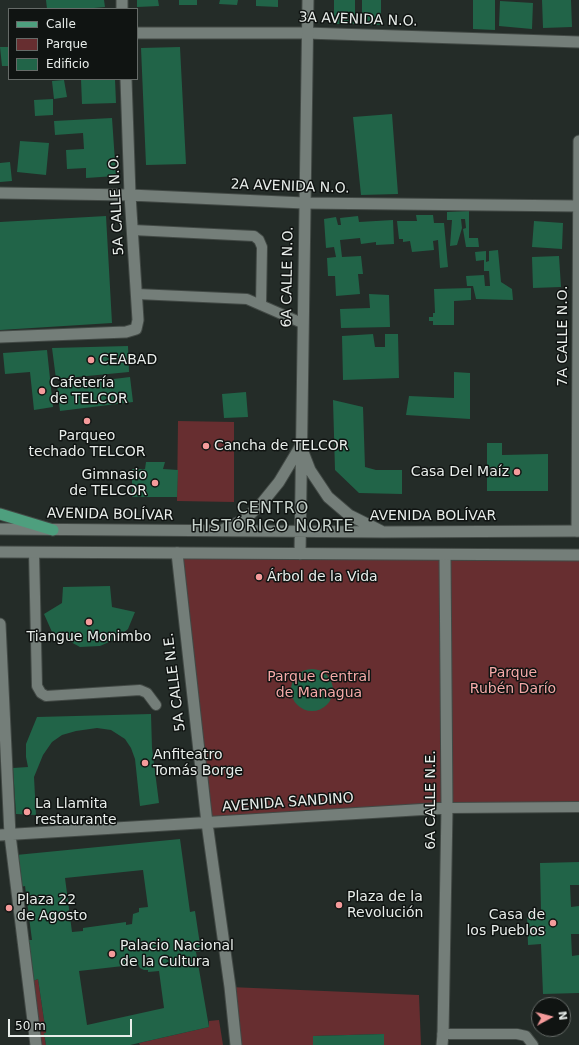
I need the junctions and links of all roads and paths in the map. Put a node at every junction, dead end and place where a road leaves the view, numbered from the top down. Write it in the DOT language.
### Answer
graph roads {
  1 [pos="308,0"];
  2 [pos="138,32"];
  3 [pos="306,33"];
  4 [pos="579,42"];
  5 [pos="126,80"];
  6 [pos="579,141"];
  7 [pos="0,193"];
  8 [pos="130,196"];
  9 [pos="304,203"];
  10 [pos="579,206"];
  11 [pos="133,230"];
  12 [pos="137,294"];
  13 [pos="261,305"];
  14 [pos="302,323"];
  15 [pos="0,337"];
  16 [pos="300,446"];
  17 [pos="0,514"];
  18 [pos="0,529"];
  19 [pos="53,530"];
  20 [pos="218,531"];
  21 [pos="300,531"];
  22 [pos="578,531"];
  23 [pos="383,532"];
  24 [pos="0,552"];
  25 [pos="34,552"];
  26 [pos="177,552"];
  27 [pos="300,554"];
  28 [pos="445,555"];
  29 [pos="579,555"];
  30 [pos="0,624"];
  31 [pos="156,705"];
  32 [pos="579,807"];
  33 [pos="447,808"];
  34 [pos="207,823"];
  35 [pos="5,835"];
  36 [pos="443,1034"];
  37 [pos="36,1045"];
  38 [pos="236,1045"];
  39 [pos="442,1045"];
  40 [pos="533,1045"];
  1 -- 3 [label="street, 6A CALLE N.O."];
  2 -- 3 [label="street, 3A AVENIDA N.O."];
  3 -- 4 [label="street, 3A AVENIDA N.O."];
  3 -- 9 [label="street, 6A CALLE N.O."];
  5 -- 8 [label="street, 5A CALLE N.O."];
  6 -- 10 [label="street, 7A CALLE N.O."];
  7 -- 8 [label="street, 2A AVENIDA N.O."];
  8 -- 9 [label="street, 2A AVENIDA N.O."];
  8 -- 11 [label="street, 5A CALLE N.O."];
  9 -- 10 [label="street, 2A AVENIDA N.O."];
  9 -- 14 [label="street, 6A CALLE N.O."];
  10 -- 22 [label="street, 7A CALLE N.O."];
  11 -- 12 [label="street, 5A CALLE N.O."];
  11 -- 13 [label="lane"];
  12 -- 13 [label="lane"];
  12 -- 15 [label="street, 5A CALLE N.O."];
  13 -- 14 [label="lane"];
  14 -- 16 [label="street, 6A CALLE N.O."];
  16 -- 20 [label="street"];
  16 -- 21 [label="street, 6A CALLE N.O."];
  16 -- 23 [label="street"];
  17 -- 19 [label="main road"];
  18 -- 19 [label="street, AVENIDA BOLÍVAR"];
  19 -- 20 [label="street, AVENIDA BOLÍVAR"];
  20 -- 21 [label="street, AVENIDA BOLÍVAR"];
  21 -- 23 [label="street, AVENIDA BOLÍVAR"];
  21 -- 27 [label="street, 6A CALLE N.O."];
  22 -- 23 [label="street, AVENIDA BOLÍVAR"];
  24 -- 25 [label="street"];
  25 -- 26 [label="street"];
  25 -- 31 [label="lane"];
  26 -- 27 [label="street"];
  26 -- 34 [label="street, 5A CALLE N.E."];
  27 -- 28 [label="street"];
  28 -- 29 [label="street"];
  28 -- 33 [label="street, 6A CALLE N.E."];
  30 -- 35 [label="street"];
  32 -- 33 [label="lane, AVENIDA SANDINO"];
  33 -- 34 [label="street, AVENIDA SANDINO"];
  33 -- 36 [label="street, 6A CALLE N.E."];
  34 -- 35 [label="street, AVENIDA SANDINO"];
  34 -- 38 [label="street, 5A CALLE N.E."];
  35 -- 37 [label="street"];
  36 -- 39 [label="street, 6A CALLE N.E."];
  36 -- 40 [label="lane"];
}
